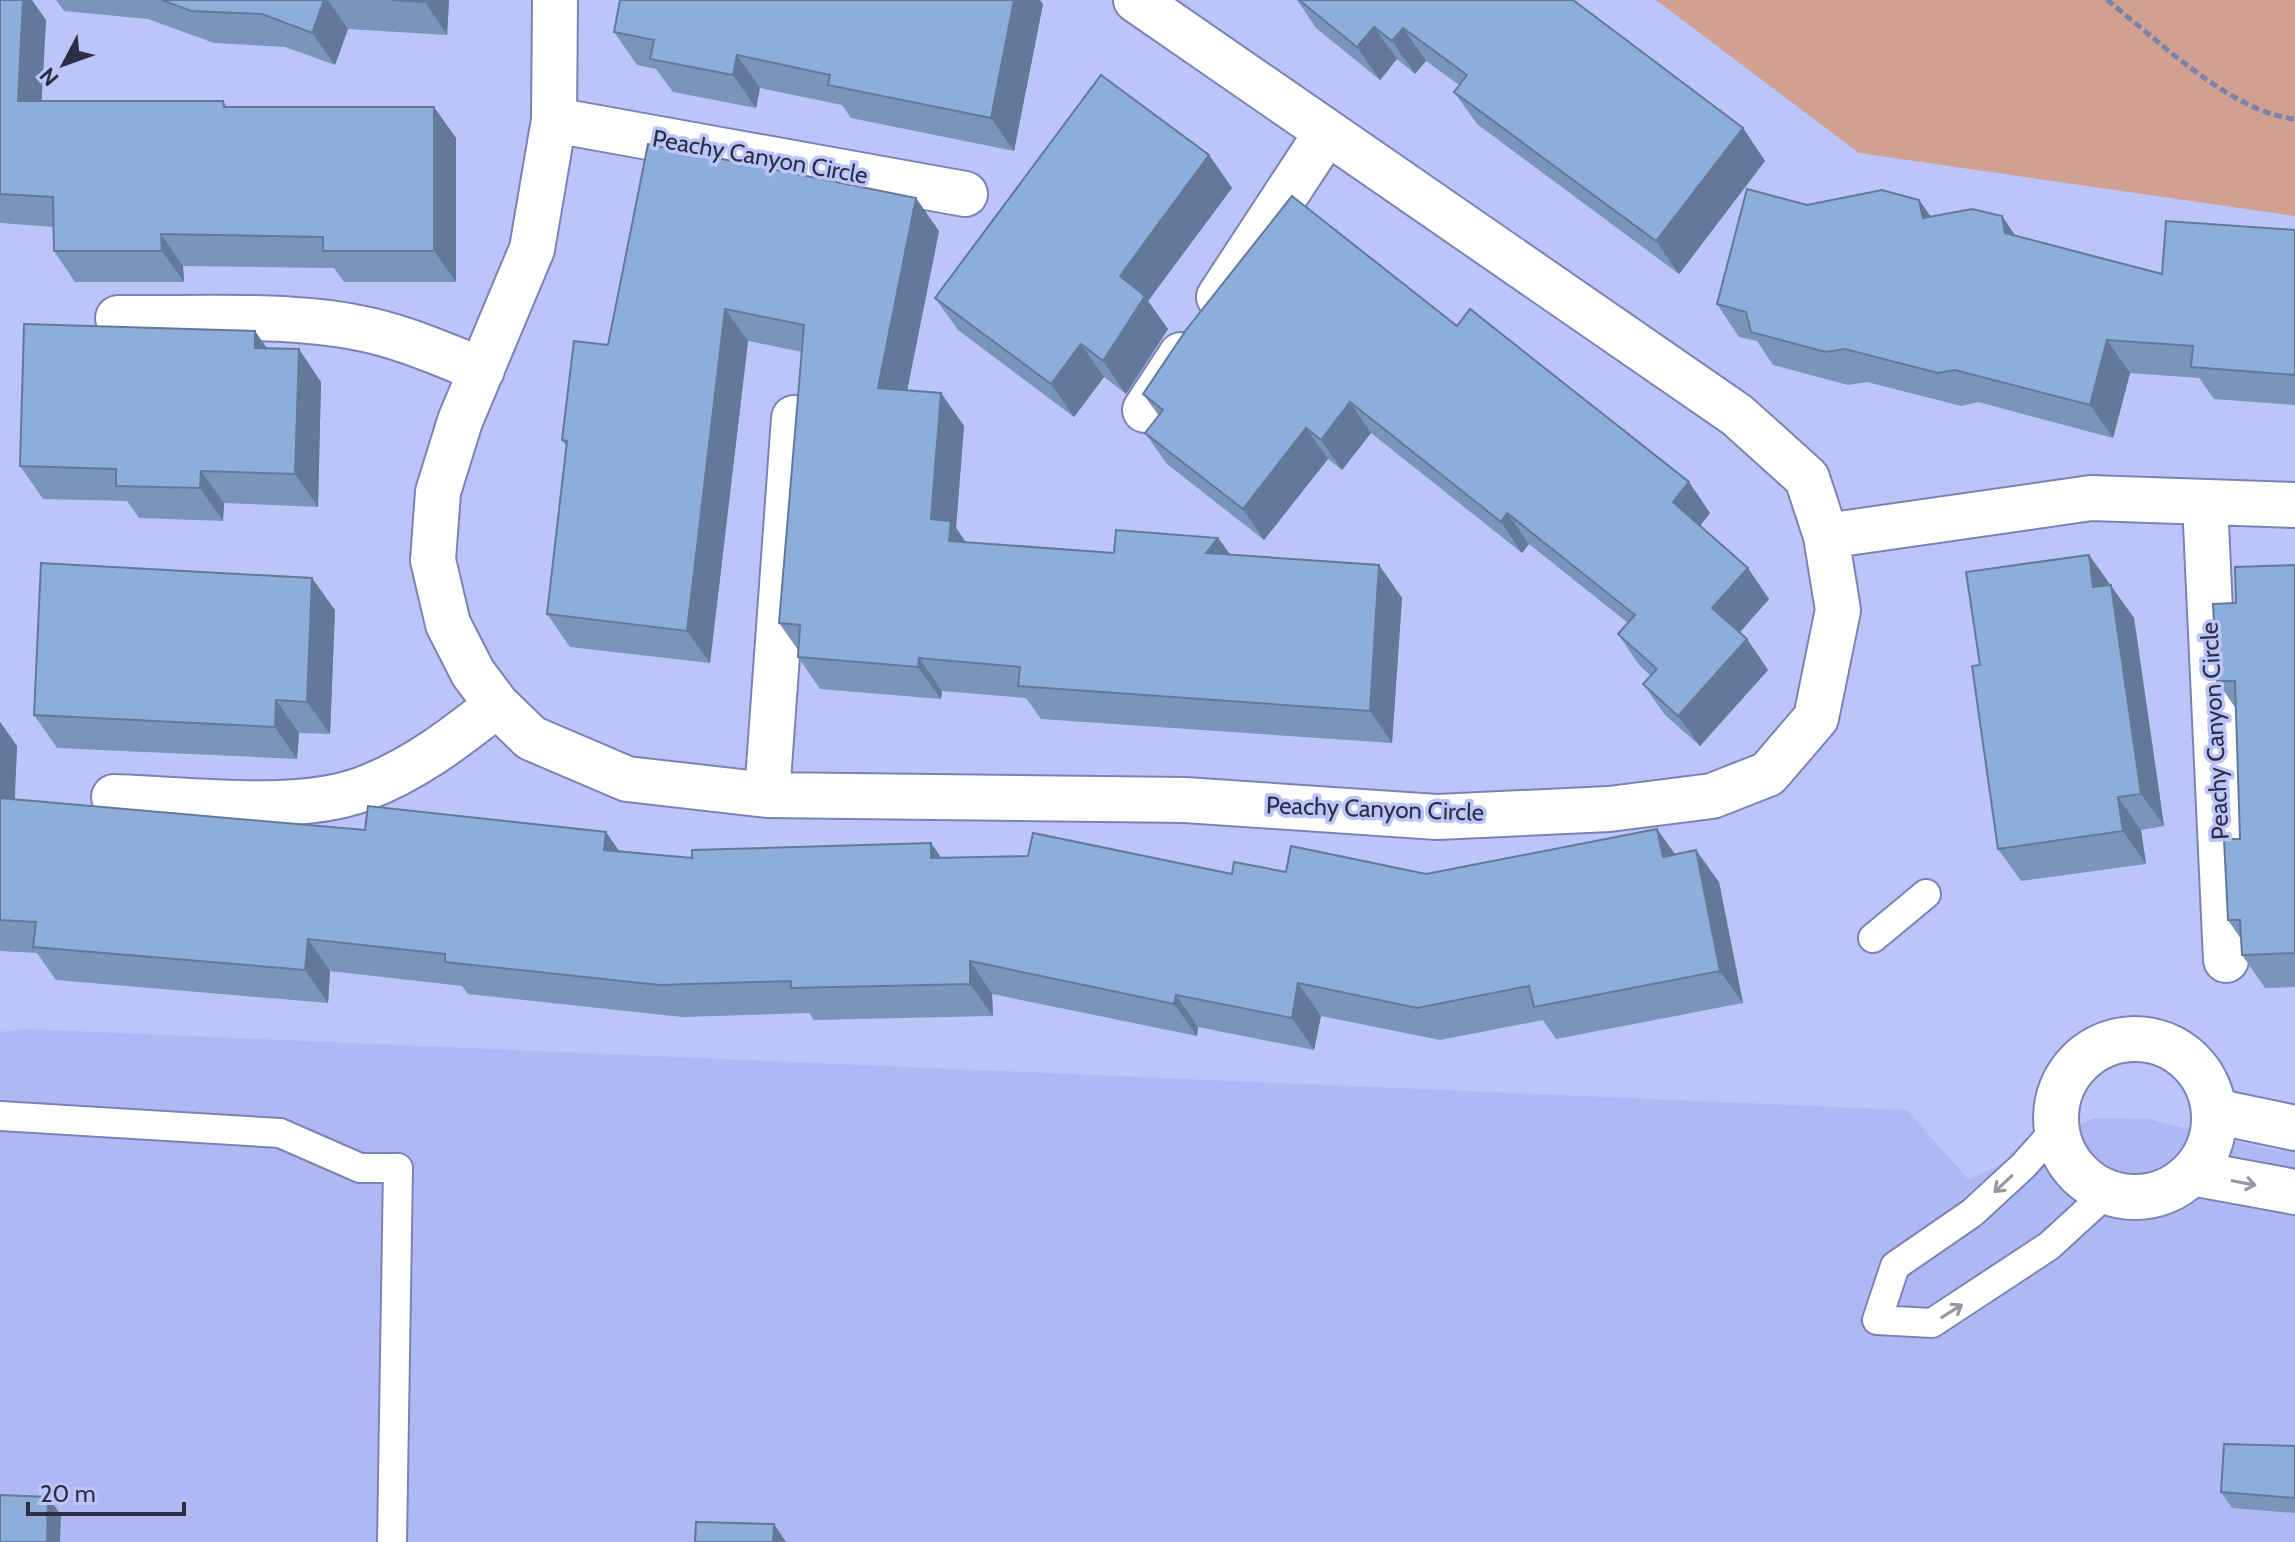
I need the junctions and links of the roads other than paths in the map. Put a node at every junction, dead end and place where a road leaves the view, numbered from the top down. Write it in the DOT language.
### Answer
graph roads {
  1 [pos="555,0"];
  2 [pos="1136,0"];
  3 [pos="554,120"];
  4 [pos="1327,132"];
  5 [pos="965,194"];
  6 [pos="118,318"];
  7 [pos="482,370"];
  8 [pos="1145,410"];
  9 [pos="794,418"];
  10 [pos="2205,502"];
  11 [pos="2295,505"];
  12 [pos="1826,536"];
  13 [pos="497,705"];
  14 [pos="767,795"];
  15 [pos="114,797"];
  16 [pos="1926,894"];
  17 [pos="1873,938"];
  18 [pos="2226,960"];
  19 [pos="2214,1111"];
  20 [pos="0,1116"];
  21 [pos="2057,1128"];
  22 [pos="2295,1128"];
  23 [pos="2192,1173"];
  24 [pos="2108,1192"];
  25 [pos="2295,1192"];
  26 [pos="392,1542"];
  1 -- 3 [label="street, Peachy Canyon Circle"];
  2 -- 4 [label="street, Peachy Canyon Circle"];
  3 -- 5 [label="street, Peachy Canyon Circle"];
  3 -- 7 [label="street, Peachy Canyon Circle"];
  4 -- 8 [label="street"];
  4 -- 12 [label="street, Peachy Canyon Circle"];
  6 -- 7 [label="street"];
  7 -- 13 [label="street, Peachy Canyon Circle"];
  9 -- 14 [label="street"];
  10 -- 11 [label="street"];
  10 -- 12 [label="street"];
  10 -- 18 [label="street, Peachy Canyon Circle"];
  12 -- 14 [label="street, Peachy Canyon Circle"];
  13 -- 14 [label="street, Peachy Canyon Circle"];
  13 -- 15 [label="street"];
  16 -- 17 [label="lane"];
  19 -- 21 [label="street"];
  19 -- 22 [label="street"];
  19 -- 23 [label="street"];
  20 -- 26 [label="lane"];
  21 -- 24 [label="street"];
  21 -- 24 [label="lane, one-way"];
  23 -- 24 [label="street"];
  23 -- 25 [label="street, one-way"];
}
